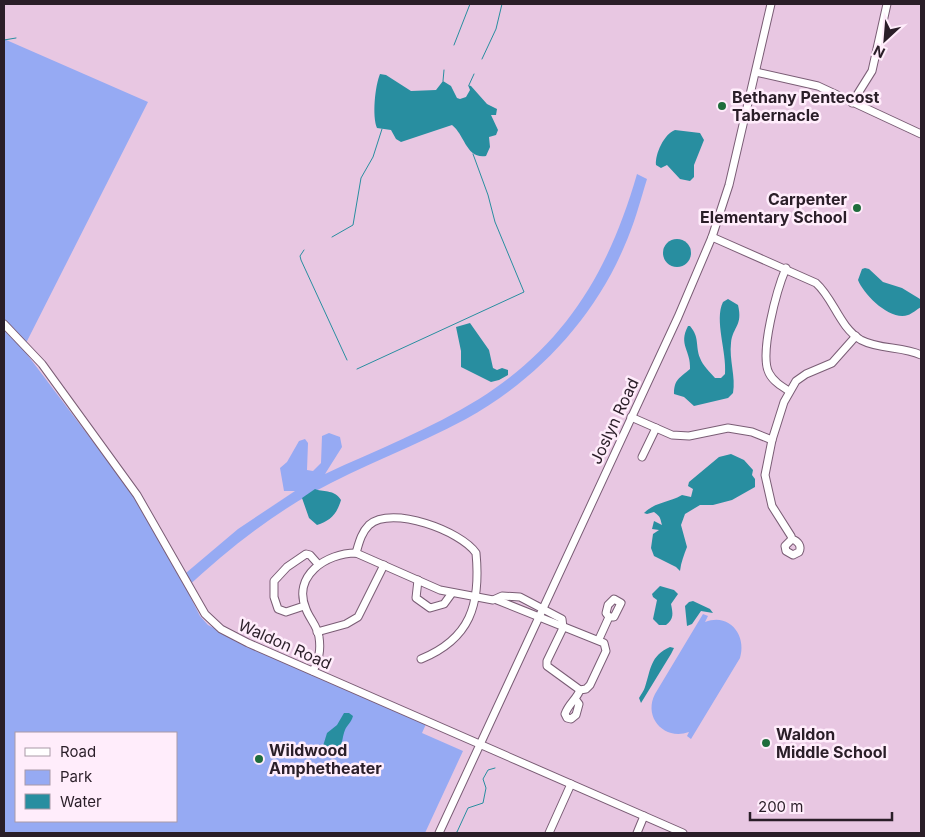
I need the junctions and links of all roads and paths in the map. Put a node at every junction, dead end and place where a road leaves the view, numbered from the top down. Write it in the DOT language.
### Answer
graph roads {
  1 [pos="771,4"];
  2 [pos="887,4"];
  3 [pos="756,72"];
  4 [pos="852,102"];
  5 [pos="921,134"];
  6 [pos="712,237"];
  7 [pos="786,268"];
  8 [pos="4,324"];
  9 [pos="856,336"];
  10 [pos="921,354"];
  11 [pos="789,391"];
  12 [pos="631,417"];
  13 [pos="656,428"];
  14 [pos="772,440"];
  15 [pos="642,457"];
  16 [pos="792,539"];
  17 [pos="356,553"];
  18 [pos="318,564"];
  19 [pos="384,565"];
  20 [pos="418,580"];
  21 [pos="452,593"];
  22 [pos="520,597"];
  23 [pos="474,598"];
  24 [pos="497,600"];
  25 [pos="304,606"];
  26 [pos="517,606"];
  27 [pos="542,607"];
  28 [pos="538,615"];
  29 [pos="609,617"];
  30 [pos="563,628"];
  31 [pos="317,632"];
  32 [pos="599,639"];
  33 [pos="421,659"];
  34 [pos="313,671"];
  35 [pos="580,690"];
  36 [pos="576,700"];
  37 [pos="479,744"];
  38 [pos="571,784"];
  39 [pos="644,816"];
  40 [pos="438,833"];
  41 [pos="549,833"];
  42 [pos="637,833"];
  43 [pos="684,833"];
  1 -- 3 [label="street, Joslyn Road"];
  2 -- 4 [label="street"];
  3 -- 4 [label="street"];
  3 -- 6 [label="street, Joslyn Road"];
  4 -- 5 [label="street"];
  6 -- 7 [label="street"];
  6 -- 12 [label="street, Joslyn Road"];
  7 -- 9 [label="street"];
  7 -- 11 [label="street"];
  8 -- 34 [label="street, Waldon Road"];
  9 -- 10 [label="street"];
  9 -- 11 [label="street"];
  11 -- 14 [label="street"];
  12 -- 13 [label="street"];
  12 -- 27 [label="street, Joslyn Road"];
  13 -- 14 [label="street"];
  13 -- 15 [label="street"];
  14 -- 16 [label="street"];
  17 -- 18 [label="street"];
  17 -- 19 [label="street"];
  17 -- 23 [label="street"];
  18 -- 25 [label="street"];
  18 -- 25 [label="street"];
  19 -- 20 [label="street"];
  19 -- 31 [label="street"];
  20 -- 21 [label="street"];
  20 -- 21 [label="street"];
  21 -- 23 [label="street"];
  22 -- 24 [label="street"];
  22 -- 26 [label="street"];
  22 -- 27 [label="street"];
  23 -- 24 [label="street"];
  23 -- 33 [label="street"];
  24 -- 26 [label="street"];
  25 -- 31 [label="street"];
  26 -- 28 [label="street"];
  27 -- 28 [label="street, Joslyn Road"];
  27 -- 30 [label="street"];
  28 -- 30 [label="street"];
  28 -- 37 [label="street, Joslyn Road"];
  29 -- 32 [label="street"];
  30 -- 32 [label="street"];
  30 -- 35 [label="street"];
  31 -- 34 [label="street"];
  32 -- 35 [label="street"];
  34 -- 37 [label="street, Waldon Road"];
  35 -- 36 [label="street"];
  37 -- 38 [label="street, Waldon Road"];
  37 -- 40 [label="street, Joslyn Road"];
  38 -- 39 [label="street, Waldon Road"];
  38 -- 41 [label="street"];
  39 -- 42 [label="street"];
  39 -- 43 [label="street, Waldon Road"];
}
